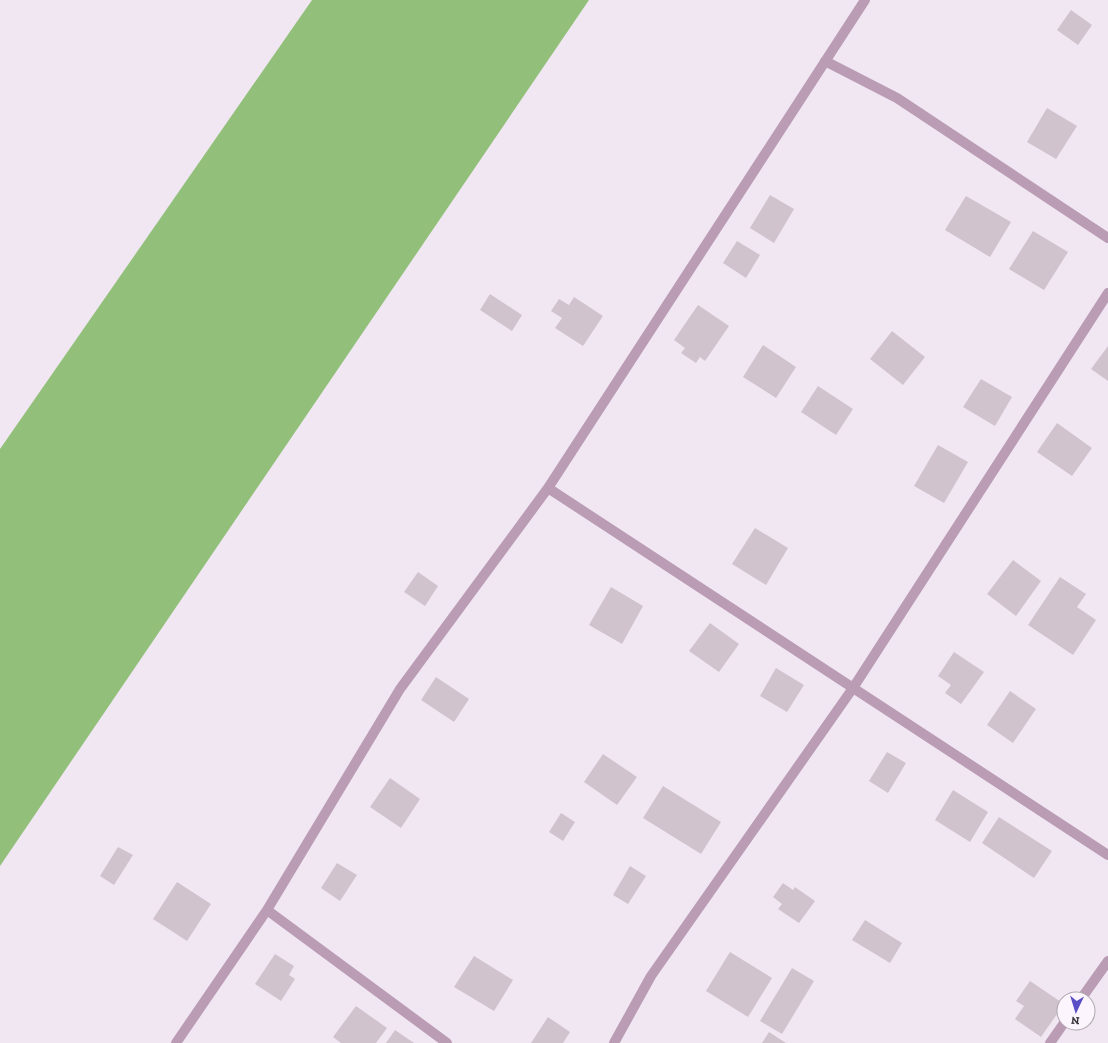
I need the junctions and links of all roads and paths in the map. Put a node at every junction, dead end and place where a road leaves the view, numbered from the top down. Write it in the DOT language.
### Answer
graph roads {
  1 [pos="865,0"];
  2 [pos="825,61"];
  3 [pos="1108,238"];
  4 [pos="1108,293"];
  5 [pos="548,488"];
  6 [pos="853,688"];
  7 [pos="1108,855"];
  8 [pos="267,910"];
  9 [pos="1108,961"];
  10 [pos="1087,991"];
  11 [pos="1058,1031"];
  12 [pos="176,1043"];
  13 [pos="446,1043"];
  14 [pos="614,1043"];
  15 [pos="1050,1043"];
  1 -- 2 [label="street"];
  2 -- 3 [label="street"];
  2 -- 5 [label="street"];
  4 -- 6 [label="street"];
  5 -- 6 [label="street"];
  5 -- 8 [label="street"];
  6 -- 7 [label="street"];
  6 -- 14 [label="street"];
  8 -- 12 [label="street"];
  8 -- 13 [label="street"];
  9 -- 10 [label="street"];
  11 -- 15 [label="street"];
}
